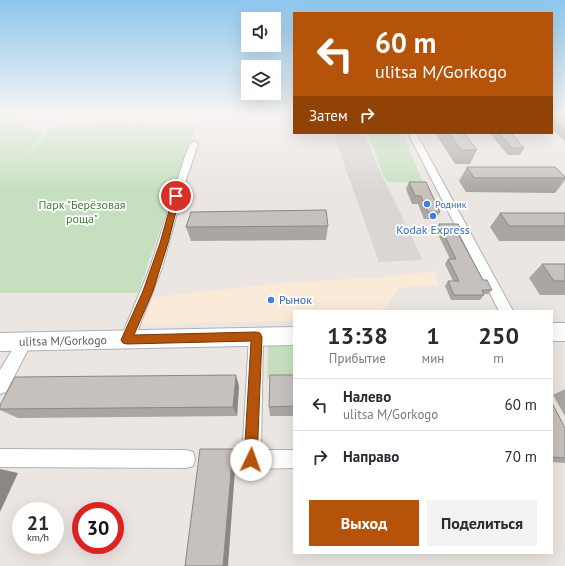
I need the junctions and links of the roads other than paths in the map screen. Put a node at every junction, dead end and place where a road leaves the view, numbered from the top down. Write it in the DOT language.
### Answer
graph roads {
  1 [pos="415,139"];
  2 [pos="194,144"];
  3 [pos="505,310"];
  4 [pos="553,332"];
  5 [pos="565,332"];
  6 [pos="293,336"];
  7 [pos="256,337"];
  8 [pos="127,340"];
  9 [pos="0,342"];
  10 [pos="25,342"];
  11 [pos="0,386"];
  12 [pos="0,458"];
  13 [pos="186,459"];
  14 [pos="293,459"];
  1 -- 3 [label="street"];
  2 -- 8 [label="street"];
  4 -- 5 [label="main road"];
  6 -- 7 [label="main road, ulitsa M/Gorkogo"];
  7 -- 8 [label="main road, ulitsa M/Gorkogo"];
  7 -- 14 [label="street"];
  8 -- 10 [label="main road, ulitsa M/Gorkogo"];
  9 -- 10 [label="main road, ulitsa M/Gorkogo"];
  10 -- 11 [label="street"];
  12 -- 13 [label="street"];
}
